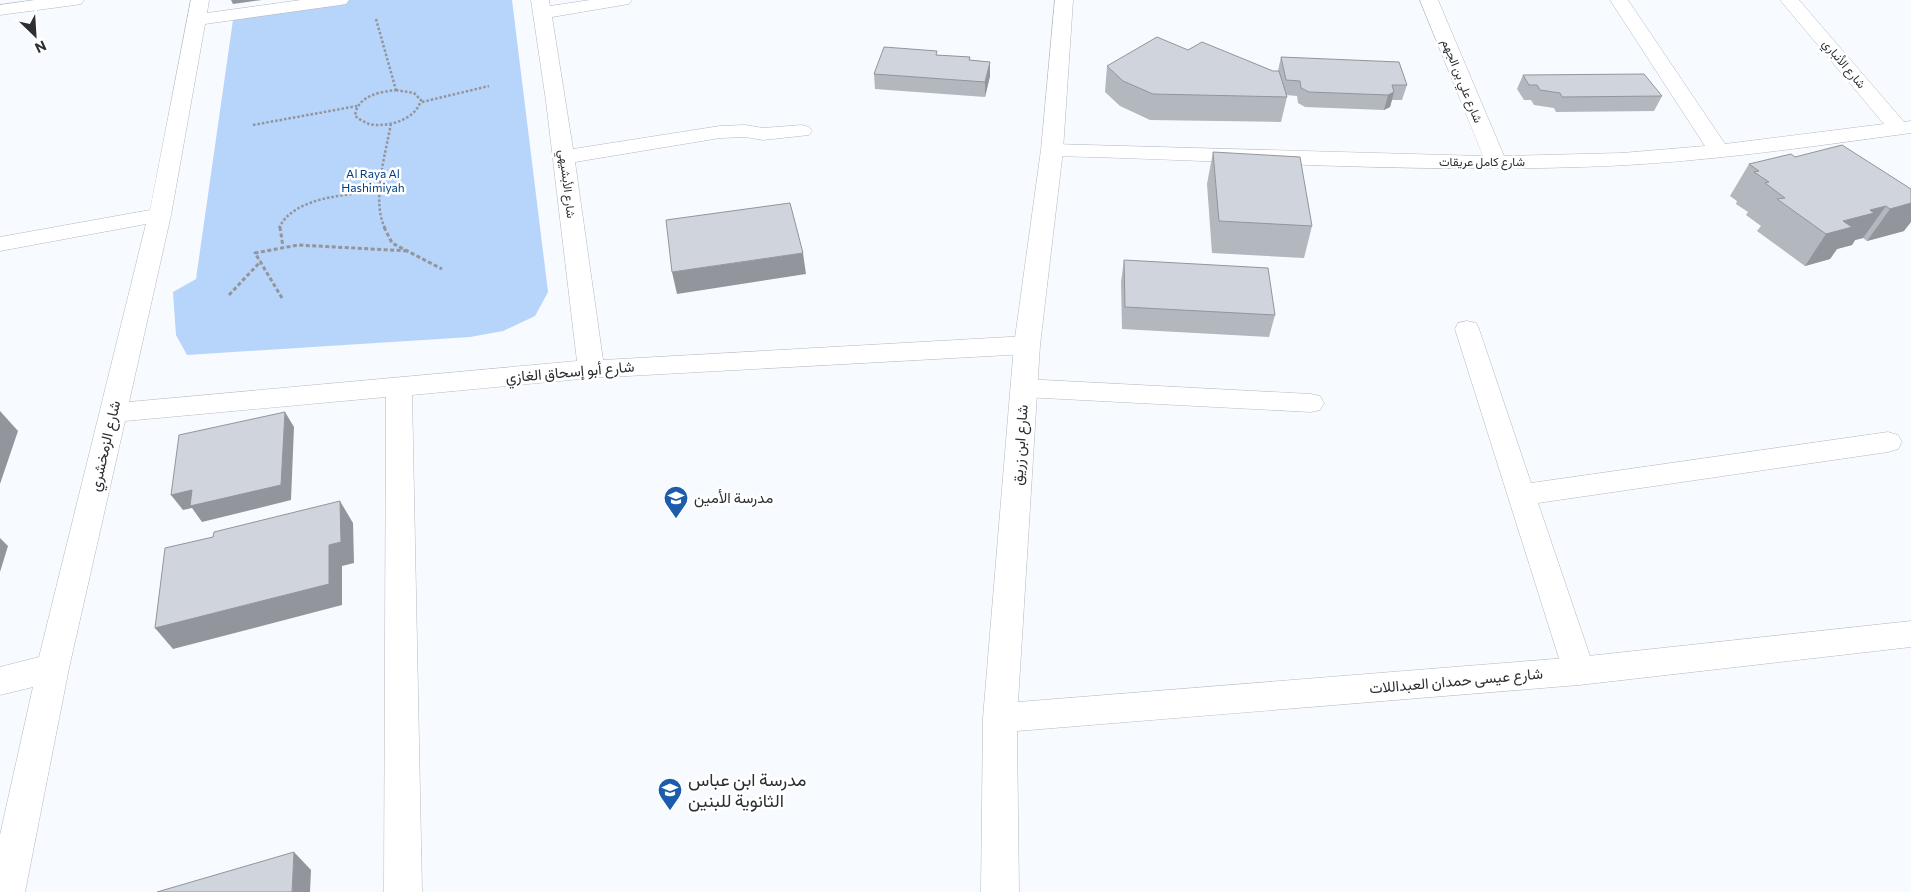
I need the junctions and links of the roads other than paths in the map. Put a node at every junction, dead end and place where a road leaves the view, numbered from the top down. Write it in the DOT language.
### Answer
graph roads {
  1 [pos="75,0"];
  2 [pos="340,0"];
  3 [pos="623,0"];
  4 [pos="1064,0"];
  5 [pos="1429,0"];
  6 [pos="1619,0"];
  7 [pos="1790,0"];
  8 [pos="541,7"];
  9 [pos="0,10"];
  10 [pos="197,10"];
  11 [pos="1905,128"];
  12 [pos="802,132"];
  13 [pos="1052,150"];
  14 [pos="1718,151"];
  15 [pos="563,158"];
  16 [pos="1496,162"];
  17 [pos="160,215"];
  18 [pos="0,244"];
  19 [pos="1467,329"];
  20 [pos="1027,345"];
  21 [pos="591,369"];
  22 [pos="399,387"];
  23 [pos="1024,388"];
  24 [pos="1311,403"];
  25 [pos="113,413"];
  26 [pos="1888,442"];
  27 [pos="1521,495"];
  28 [pos="1911,634"];
  29 [pos="53,668"];
  30 [pos="1578,671"];
  31 [pos="0,681"];
  32 [pos="1000,718"];
  33 [pos="6,892"];
  34 [pos="403,892"];
  35 [pos="1000,892"];
  1 -- 9 [label="street"];
  2 -- 10 [label="street"];
  3 -- 8 [label="street"];
  4 -- 13 [label="street, شارع ابن زريق"];
  5 -- 16 [label="street, شارع علي بن الجهم"];
  6 -- 14 [label="street"];
  7 -- 11 [label="street, شارع الأنباري"];
  8 -- 15 [label="street, شارع الأبشيهي"];
  10 -- 17 [label="street, شارع الزمخشري"];
  11 -- 14 [label="street, شارع كامل عريقات"];
  12 -- 15 [label="street"];
  13 -- 16 [label="street, شارع كامل عريقات"];
  13 -- 20 [label="street, شارع ابن زريق"];
  14 -- 16 [label="street, شارع كامل عريقات"];
  15 -- 21 [label="street, شارع الأبشيهي"];
  17 -- 18 [label="street"];
  17 -- 25 [label="street, شارع الزمخشري"];
  19 -- 27 [label="street"];
  20 -- 21 [label="street, شارع أبو إسحاق الغازي"];
  20 -- 23 [label="street, شارع ابن زريق"];
  21 -- 22 [label="street, شارع أبو إسحاق الغازي"];
  22 -- 25 [label="street, شارع أبو إسحاق الغازي"];
  22 -- 34 [label="street"];
  23 -- 24 [label="street"];
  23 -- 32 [label="street, شارع ابن زريق"];
  25 -- 29 [label="street, شارع الزمخشري"];
  26 -- 27 [label="street"];
  27 -- 30 [label="street"];
  28 -- 30 [label="street, شارع عيسى حمدان العبداللات"];
  29 -- 31 [label="street"];
  29 -- 33 [label="street, شارع الزمخشري"];
  30 -- 32 [label="street, شارع عيسى حمدان العبداللات"];
  32 -- 35 [label="street, شارع ابن زريق"];
}
